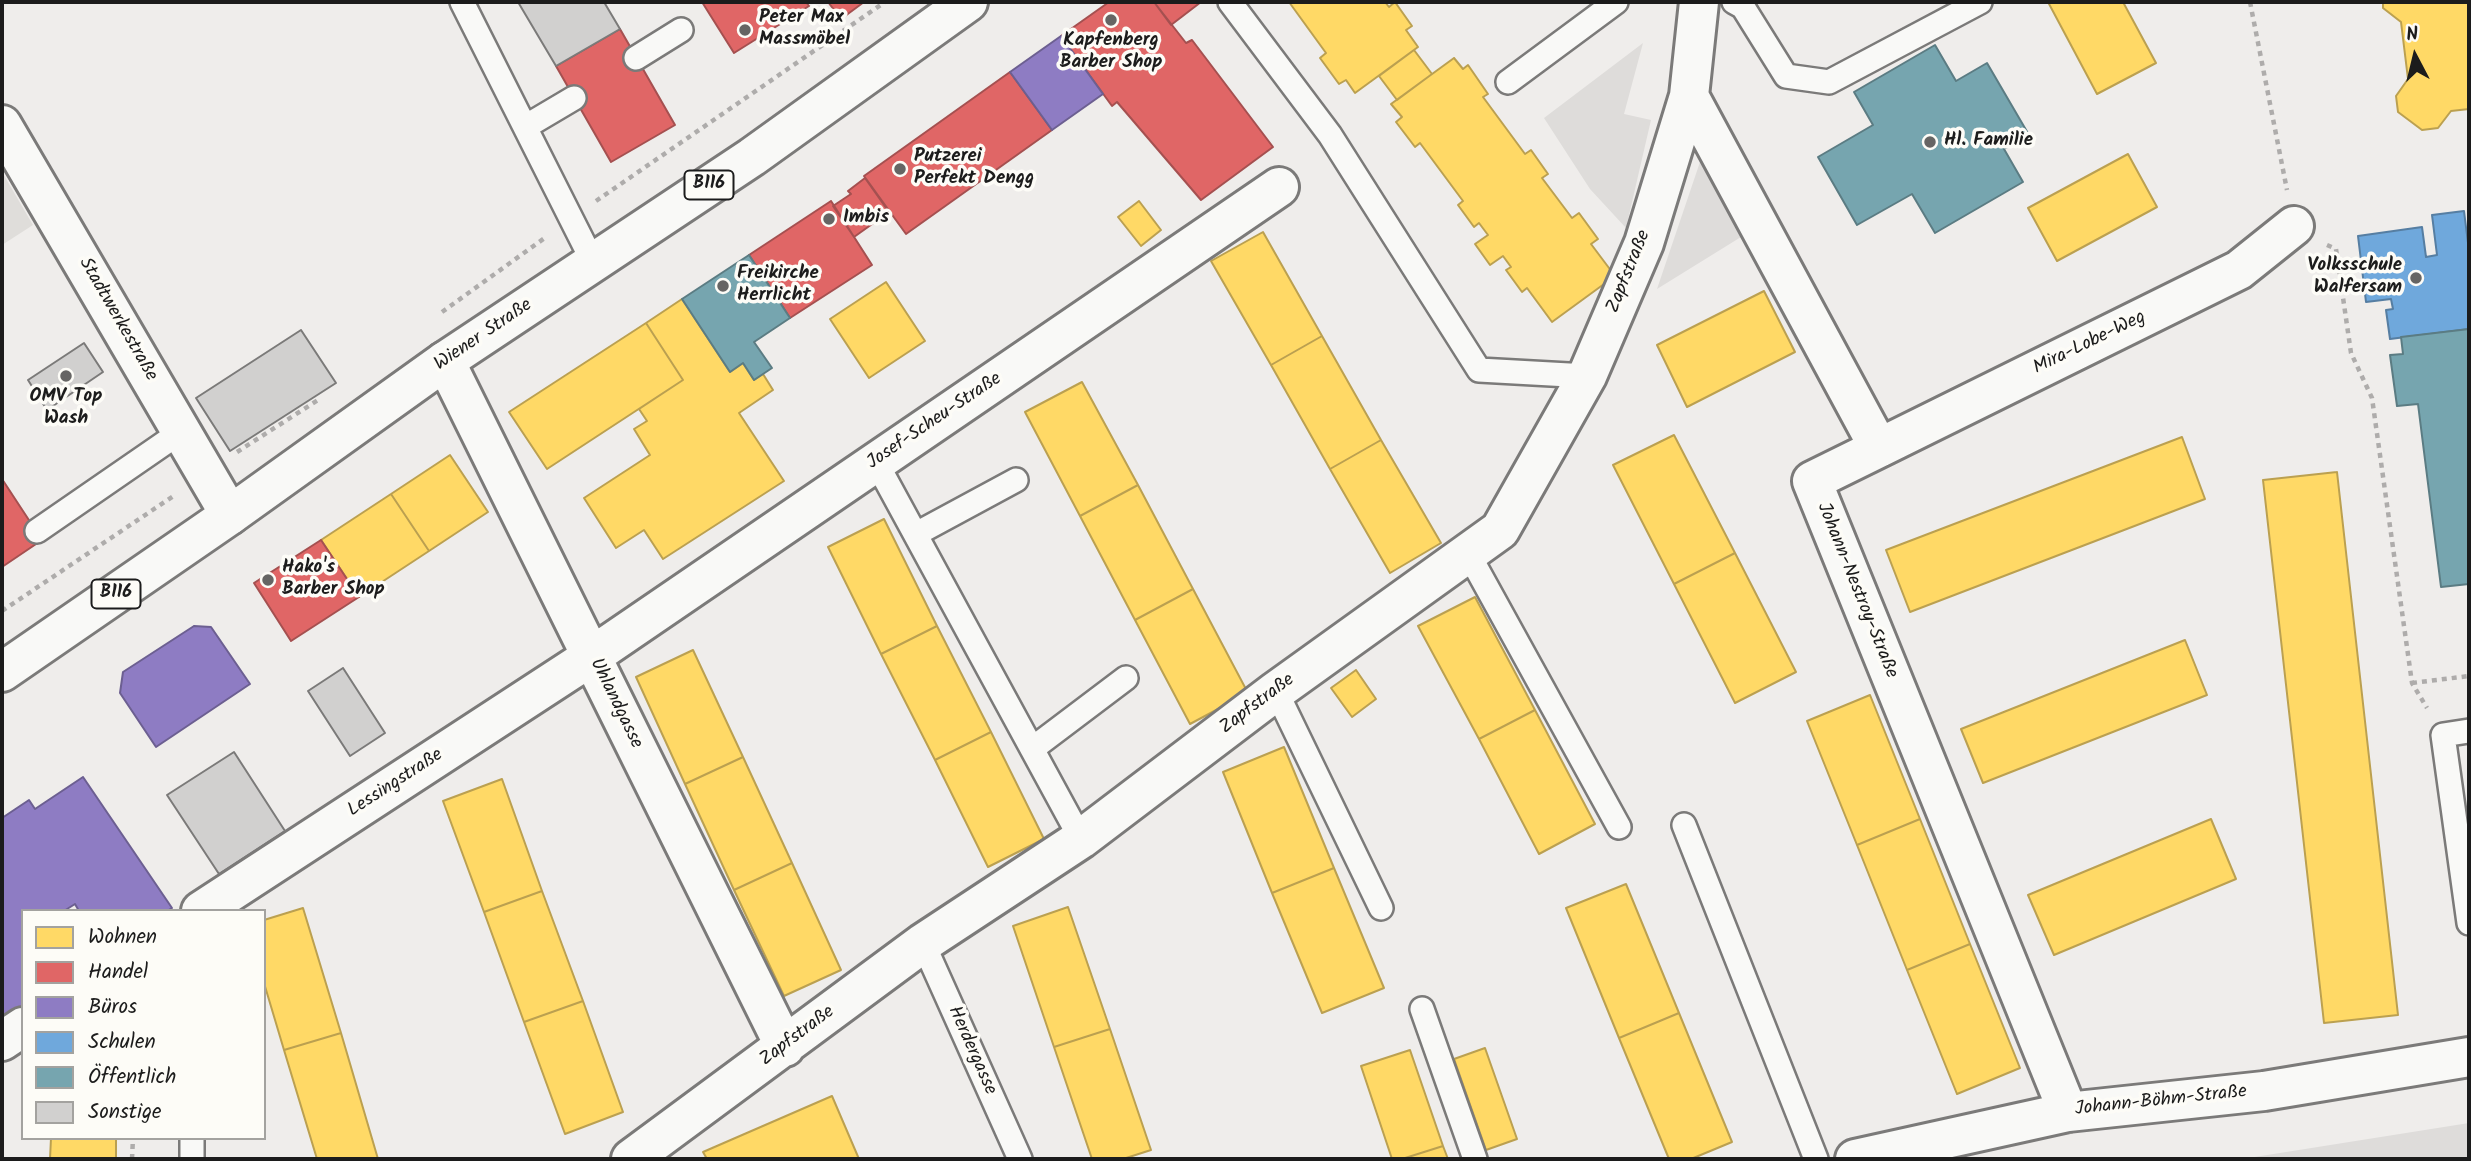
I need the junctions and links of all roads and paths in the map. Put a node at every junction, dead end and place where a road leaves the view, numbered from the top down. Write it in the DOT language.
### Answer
graph roads {
  1 [pos="461,2"];
  2 [pos="968,2"];
  3 [pos="1230,2"];
  4 [pos="1616,2"];
  5 [pos="1699,2"];
  6 [pos="1734,2"];
  7 [pos="1980,2"];
  8 [pos="2250,2"];
  9 [pos="681,30"];
  10 [pos="636,58"];
  11 [pos="1508,82"];
  12 [pos="1689,96"];
  13 [pos="574,98"];
  14 [pos="2,125"];
  15 [pos="525,127"];
  16 [pos="1279,187"];
  17 [pos="2294,226"];
  18 [pos="593,262"];
  19 [pos="445,361"];
  20 [pos="1587,376"];
  21 [pos="168,441"];
  22 [pos="1879,448"];
  23 [pos="876,462"];
  24 [pos="206,472"];
  25 [pos="1016,480"];
  26 [pos="230,515"];
  27 [pos="37,531"];
  28 [pos="916,534"];
  29 [pos="1468,553"];
  30 [pos="2,611"];
  31 [pos="592,656"];
  32 [pos="2,672"];
  33 [pos="2469,676"];
  34 [pos="1126,678"];
  35 [pos="2412,683"];
  36 [pos="1276,691"];
  37 [pos="2469,732"];
  38 [pos="2443,735"];
  39 [pos="1032,749"];
  40 [pos="1684,825"];
  41 [pos="1619,827"];
  42 [pos="1081,839"];
  43 [pos="2464,845"];
  44 [pos="1381,908"];
  45 [pos="204,909"];
  46 [pos="2469,923"];
  47 [pos="923,943"];
  48 [pos="1422,1009"];
  49 [pos="21,1028"];
  50 [pos="2,1041"];
  51 [pos="785,1047"];
  52 [pos="2469,1057"];
  53 [pos="2068,1112"];
  54 [pos="133,1140"];
  55 [pos="192,1140"];
  56 [pos="132,1159"];
  57 [pos="192,1159"];
  58 [pos="631,1159"];
  59 [pos="1020,1159"];
  60 [pos="1475,1159"];
  61 [pos="1815,1159"];
  62 [pos="1855,1159"];
  1 -- 15 [label="lane"];
  2 -- 18 [label="street, Wiener Straße / B116"];
  3 -- 20 [label="lane"];
  4 -- 11 [label="lane"];
  5 -- 12 [label="street"];
  6 -- 7 [label="lane"];
  8 -- 17 [label="path"];
  9 -- 10 [label="lane"];
  12 -- 20 [label="street, Zapfstraße"];
  12 -- 22 [label="street"];
  13 -- 15 [label="lane"];
  14 -- 21 [label="street, Stadtwerkestraße"];
  15 -- 18 [label="lane"];
  16 -- 23 [label="street, Josef-Scheu-Straße"];
  17 -- 22 [label="street, Mira-Lobe-Weg"];
  17 -- 35 [label="path"];
  18 -- 19 [label="street, Wiener Straße / B116"];
  19 -- 26 [label="street, Wiener Straße / B116"];
  19 -- 31 [label="street, Uhlandgasse"];
  20 -- 29 [label="street, Zapfstraße"];
  21 -- 24 [label="street, Stadtwerkestraße"];
  21 -- 27 [label="lane"];
  22 -- 53 [label="street, Johann-Nestroy-Straße"];
  23 -- 28 [label="lane"];
  23 -- 31 [label="street, Josef-Scheu-Straße"];
  24 -- 26 [label="street, Stadtwerkestraße"];
  24 -- 30 [label="path"];
  25 -- 28 [label="lane"];
  26 -- 32 [label="street, Wiener Straße / B116"];
  28 -- 39 [label="lane"];
  29 -- 36 [label="street, Zapfstraße"];
  29 -- 41 [label="lane"];
  31 -- 45 [label="street, Lessingstraße"];
  31 -- 51 [label="street, Uhlandgasse"];
  33 -- 35 [label="path"];
  34 -- 39 [label="lane"];
  35 -- 38 [label="path"];
  36 -- 42 [label="street, Zapfstraße"];
  36 -- 44 [label="lane"];
  37 -- 38 [label="lane"];
  38 -- 43 [label="lane"];
  39 -- 42 [label="lane"];
  40 -- 61 [label="lane"];
  42 -- 47 [label="street, Zapfstraße"];
  43 -- 46 [label="lane"];
  47 -- 51 [label="street, Zapfstraße"];
  47 -- 59 [label="lane, Herdergasse"];
  48 -- 60 [label="lane"];
  49 -- 50 [label="street"];
  51 -- 58 [label="street, Zapfstraße"];
  52 -- 53 [label="street, Johann-Böhm-Straße"];
  53 -- 62 [label="street, Johann-Böhm-Straße"];
  54 -- 56 [label="path"];
  55 -- 57 [label="lane"];
}
